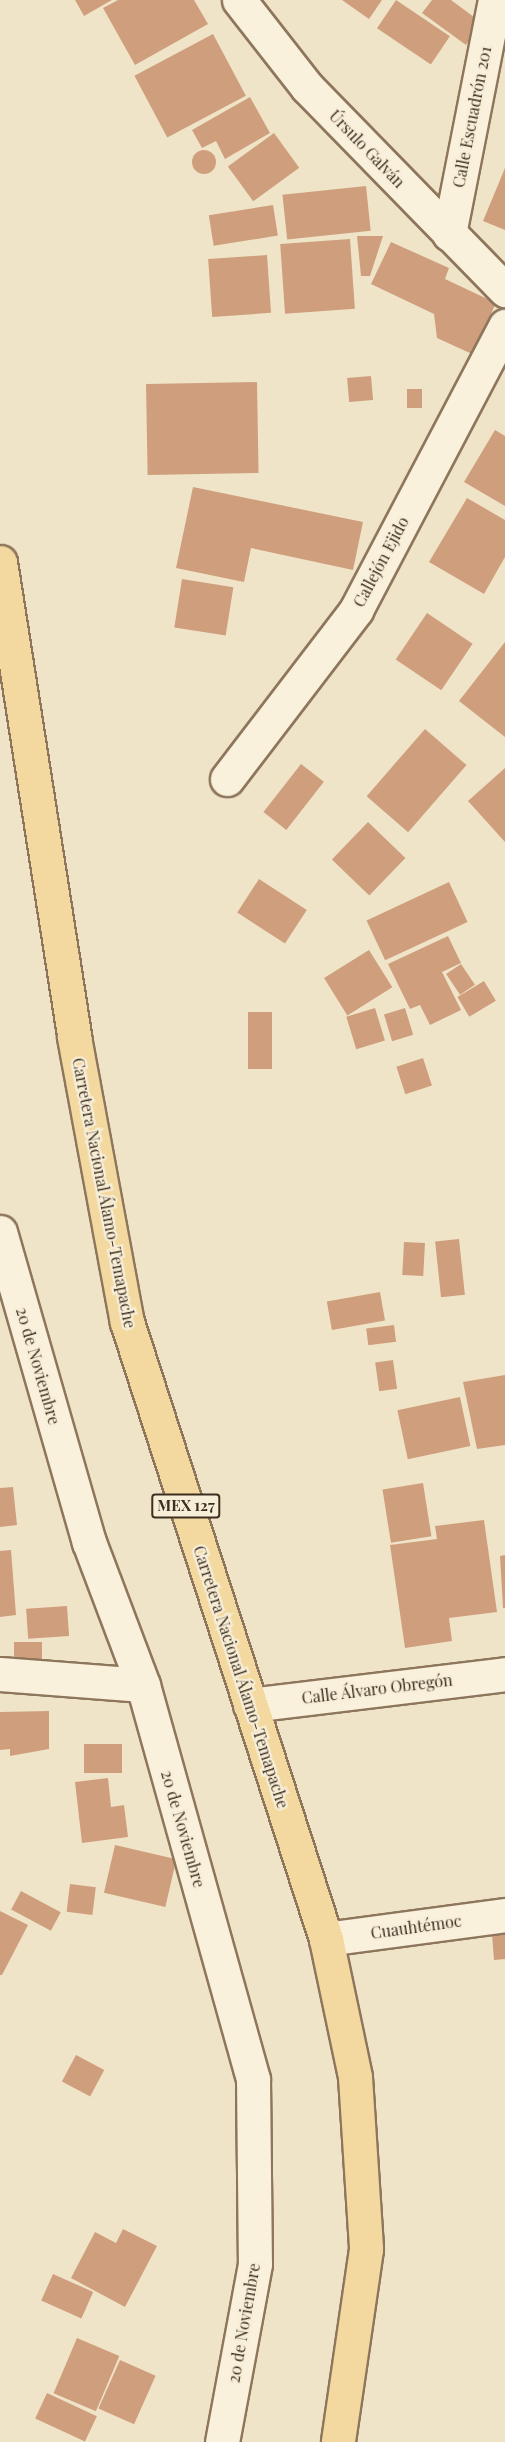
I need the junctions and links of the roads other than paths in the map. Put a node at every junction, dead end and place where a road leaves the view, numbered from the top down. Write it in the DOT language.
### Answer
graph roads {
  1 [pos="239,0"];
  2 [pos="495,0"];
  3 [pos="448,234"];
  4 [pos="505,290"];
  5 [pos="505,326"];
  6 [pos="0,562"];
  7 [pos="227,779"];
  8 [pos="0,1232"];
  9 [pos="0,1674"];
  10 [pos="505,1674"];
  11 [pos="143,1685"];
  12 [pos="250,1705"];
  13 [pos="505,1915"];
  14 [pos="327,1940"];
  15 [pos="222,2442"];
  16 [pos="338,2442"];
  1 -- 3 [label="street, Úrsulo Galván"];
  2 -- 3 [label="street, Calle Escuadrón 201"];
  3 -- 4 [label="street, Úrsulo Galván"];
  5 -- 7 [label="street, Callejón Ejido"];
  6 -- 12 [label="main road, Carretera Nacional Álamo-Temapache / MEX 127"];
  8 -- 11 [label="street, 20 de Noviembre"];
  9 -- 11 [label="street"];
  10 -- 12 [label="street, Calle Álvaro Obregón"];
  11 -- 15 [label="street, 20 de Noviembre"];
  12 -- 14 [label="main road, Carretera Nacional Álamo-Temapache / MEX 127"];
  13 -- 14 [label="street, Cuauhtémoc"];
  14 -- 16 [label="main road, Carretera Nacional Álamo-Temapache / MEX 127"];
}
